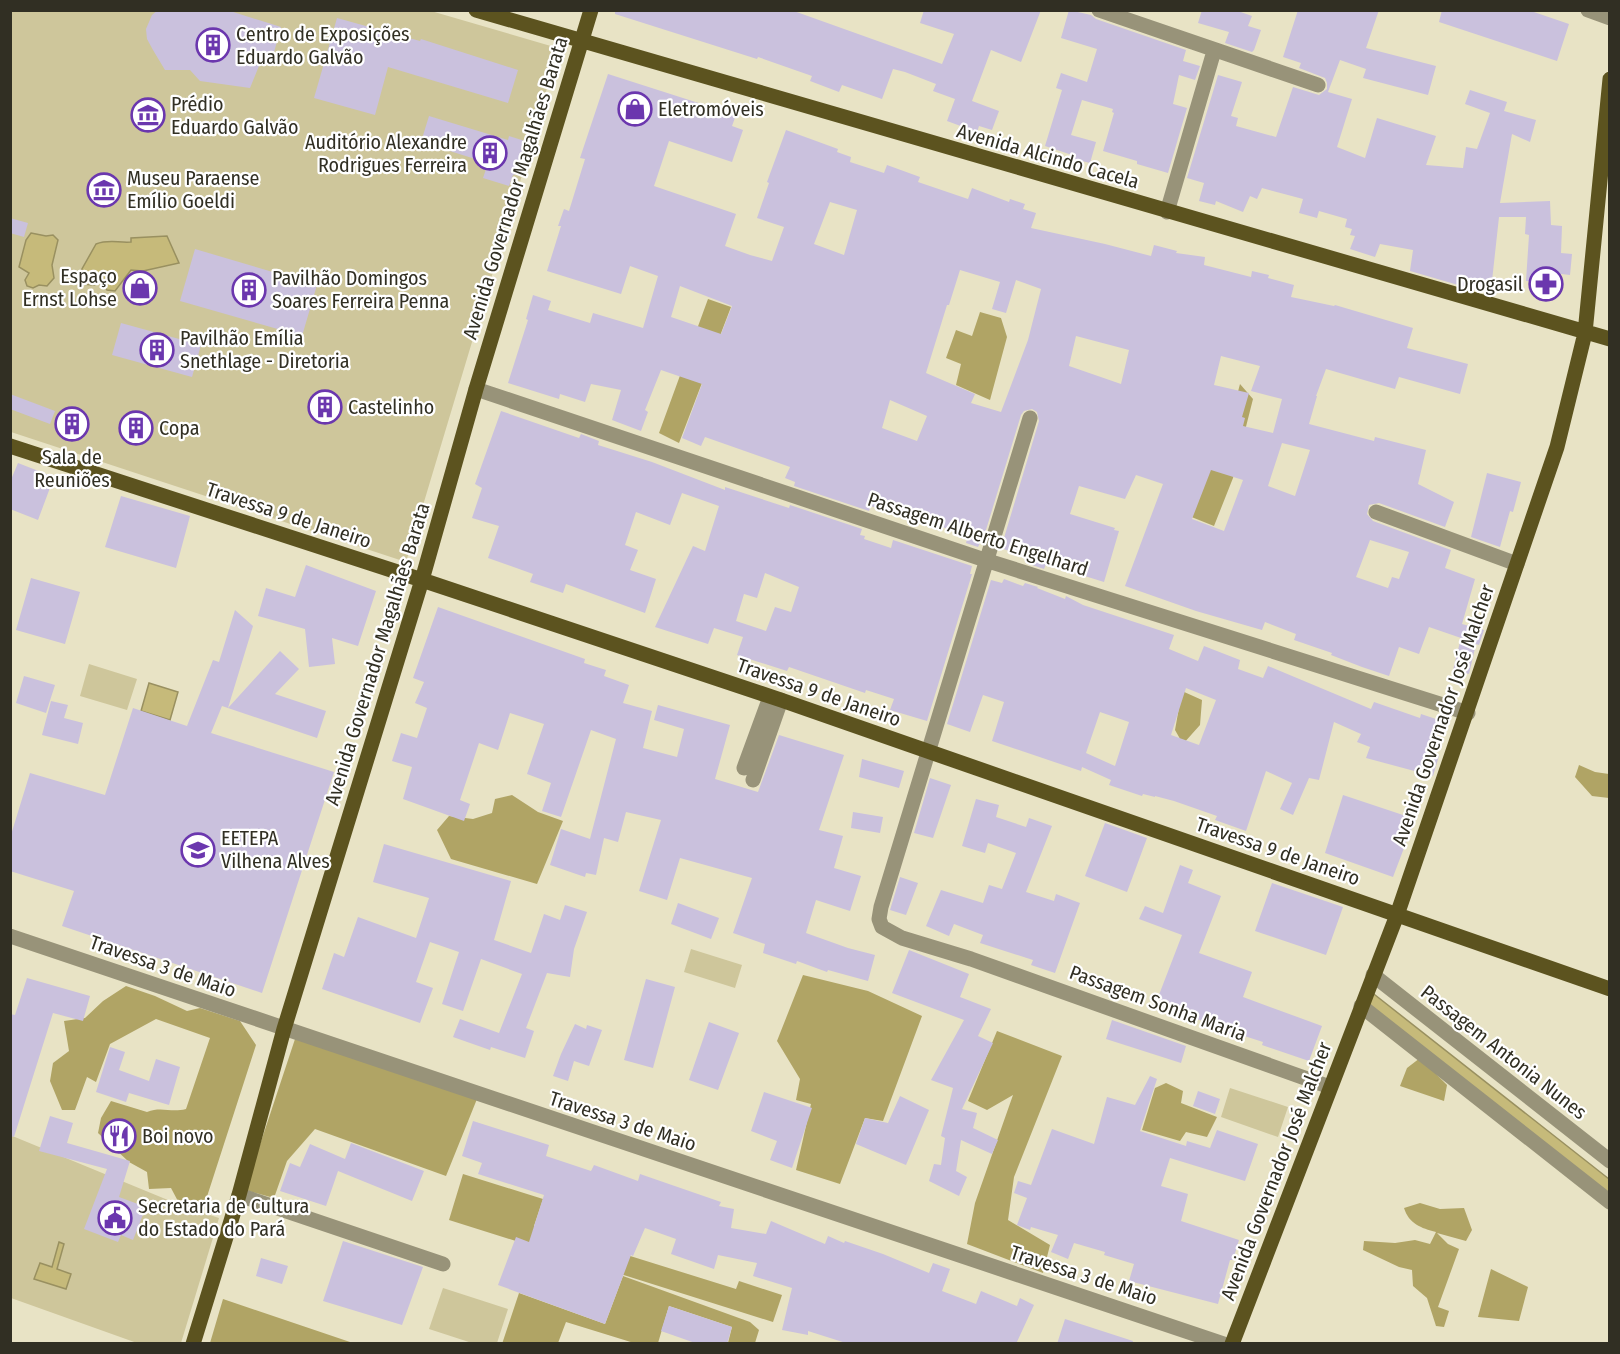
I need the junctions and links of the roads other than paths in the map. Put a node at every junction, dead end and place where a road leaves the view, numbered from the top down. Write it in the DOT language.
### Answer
graph roads {
  1 [pos="476,10"];
  2 [pos="591,10"];
  3 [pos="1099,10"];
  4 [pos="1588,10"];
  5 [pos="1610,18"];
  6 [pos="581,41"];
  7 [pos="1214,51"];
  8 [pos="1610,79"];
  9 [pos="1318,85"];
  10 [pos="1167,212"];
  11 [pos="1585,333"];
  12 [pos="1610,339"];
  13 [pos="476,389"];
  14 [pos="1030,418"];
  15 [pos="10,446"];
  16 [pos="1376,512"];
  17 [pos="985,560"];
  18 [pos="1517,564"];
  19 [pos="422,580"];
  20 [pos="775,699"];
  21 [pos="1468,713"];
  22 [pos="928,752"];
  23 [pos="748,774"];
  24 [pos="1397,915"];
  25 [pos="12,941"];
  26 [pos="1373,975"];
  27 [pos="1610,989"];
  28 [pos="1361,1006"];
  29 [pos="284,1029"];
  30 [pos="1330,1087"];
  31 [pos="1610,1161"];
  32 [pos="239,1195"];
  33 [pos="1610,1202"];
  34 [pos="443,1264"];
  35 [pos="193,1344"];
  36 [pos="1224,1344"];
  37 [pos="1232,1344"];
  1 -- 6 [label="main road, Avenida Alcindo Cacela"];
  2 -- 6 [label="main road, Avenida Governador Magalhães Barata"];
  3 -- 7 [label="street"];
  4 -- 5 [label="street"];
  6 -- 10 [label="main road, Avenida Alcindo Cacela"];
  6 -- 13 [label="main road, Avenida Governador Magalhães Barata"];
  7 -- 9 [label="street"];
  7 -- 10 [label="street"];
  8 -- 11 [label="main road, Avenida Governador José Malcher"];
  10 -- 11 [label="main road, Avenida Alcindo Cacela"];
  11 -- 12 [label="main road, Avenida Alcindo Cacela"];
  11 -- 18 [label="main road, Avenida Governador José Malcher"];
  13 -- 17 [label="street, Passagem Alberto Engelhard"];
  13 -- 19 [label="main road, Avenida Governador Magalhães Barata"];
  14 -- 17 [label="street, Passagem Sonha Maria"];
  15 -- 19 [label="main road, Travessa 9 de Janeiro"];
  16 -- 18 [label="street"];
  17 -- 21 [label="street, Passagem Alberto Engelhard"];
  17 -- 22 [label="street, Passagem Sonha Maria"];
  18 -- 21 [label="main road, Avenida Governador José Malcher"];
  19 -- 20 [label="main road, Travessa 9 de Janeiro"];
  19 -- 29 [label="main road, Avenida Governador Magalhães Barata"];
  20 -- 22 [label="main road, Travessa 9 de Janeiro"];
  20 -- 23 [label="street"];
  21 -- 24 [label="main road, Avenida Governador José Malcher"];
  22 -- 24 [label="main road, Travessa 9 de Janeiro"];
  22 -- 30 [label="street, Passagem Sonha Maria"];
  24 -- 26 [label="main road, Avenida Governador José Malcher"];
  24 -- 27 [label="main road, Travessa 9 de Janeiro"];
  25 -- 29 [label="street, Travessa 3 de Maio"];
  26 -- 28 [label="main road, Avenida Governador José Malcher"];
  26 -- 31 [label="street, Passagem Antonia Nunes"];
  28 -- 30 [label="main road, Avenida Governador José Malcher"];
  28 -- 33 [label="street"];
  29 -- 32 [label="main road, Avenida Governador Magalhães Barata"];
  29 -- 36 [label="street, Travessa 3 de Maio"];
  30 -- 37 [label="main road, Avenida Governador José Malcher"];
  32 -- 34 [label="street"];
  32 -- 35 [label="main road, Avenida Governador Magalhães Barata"];
}
